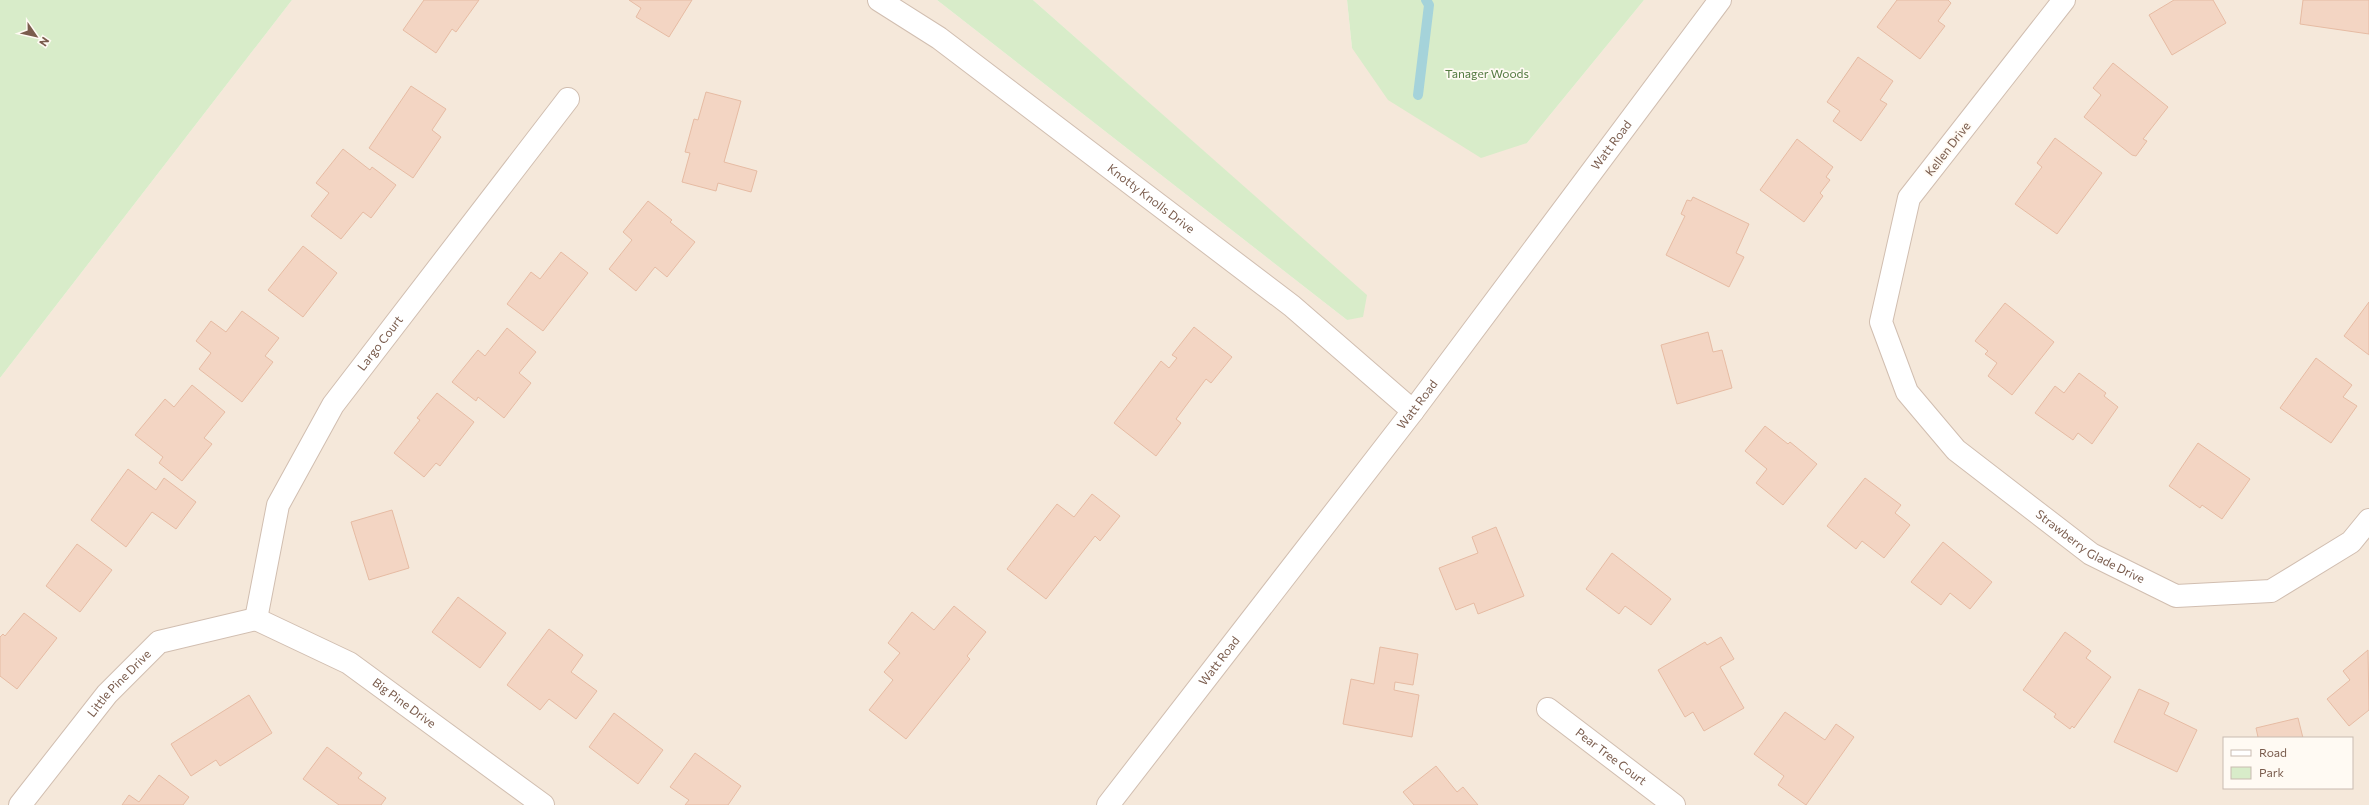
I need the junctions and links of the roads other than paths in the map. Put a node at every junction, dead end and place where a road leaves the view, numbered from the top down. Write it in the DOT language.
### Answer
graph roads {
  1 [pos="879,0"];
  2 [pos="1720,0"];
  3 [pos="2064,0"];
  4 [pos="568,99"];
  5 [pos="1880,322"];
  6 [pos="1413,411"];
  7 [pos="2369,520"];
  8 [pos="256,619"];
  9 [pos="1548,709"];
  10 [pos="20,805"];
  11 [pos="543,805"];
  12 [pos="1108,805"];
  13 [pos="1674,805"];
  1 -- 6 [label="street, Knotty Knolls Drive"];
  2 -- 6 [label="street, Watt Road"];
  3 -- 5 [label="street, Kellen Drive"];
  4 -- 8 [label="street, Largo Court"];
  5 -- 7 [label="street, Strawberry Glade Drive"];
  6 -- 12 [label="street, Watt Road"];
  8 -- 10 [label="street, Little Pine Drive"];
  8 -- 11 [label="street, Big Pine Drive"];
  9 -- 13 [label="street, Pear Tree Court"];
}
